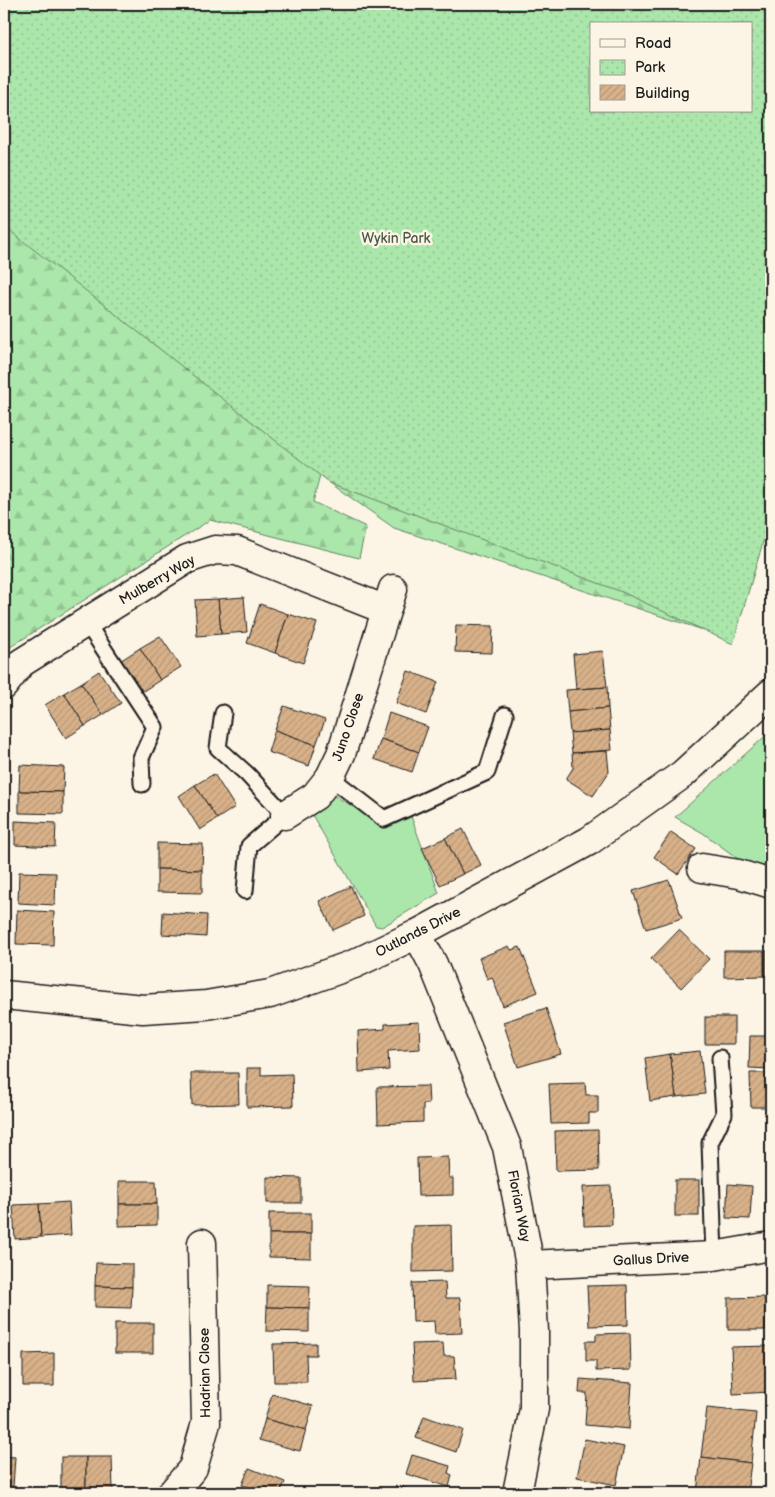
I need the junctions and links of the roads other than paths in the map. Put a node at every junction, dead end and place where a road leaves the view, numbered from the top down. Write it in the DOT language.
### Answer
graph roads {
  1 [pos="389,599"];
  2 [pos="86,622"];
  3 [pos="4,685"];
  4 [pos="771,693"];
  5 [pos="223,713"];
  6 [pos="505,715"];
  7 [pos="330,777"];
  8 [pos="142,784"];
  9 [pos="284,815"];
  10 [pos="702,868"];
  11 [pos="771,884"];
  12 [pos="245,891"];
  13 [pos="417,934"];
  14 [pos="4,995"];
  15 [pos="720,1058"];
  16 [pos="202,1242"];
  17 [pos="771,1246"];
  18 [pos="714,1256"];
  19 [pos="530,1265"];
  20 [pos="172,1493"];
  21 [pos="517,1493"];
  1 -- 2 [label="street, Mulberry Way"];
  1 -- 7 [label="street, Juno Close"];
  2 -- 3 [label="street, Mulberry Way"];
  2 -- 8 [label="lane"];
  4 -- 13 [label="street, Outlands Drive"];
  5 -- 9 [label="lane"];
  6 -- 7 [label="lane"];
  7 -- 9 [label="street, Juno Close"];
  9 -- 12 [label="lane, Juno Close"];
  10 -- 11 [label="street"];
  13 -- 14 [label="street, Outlands Drive"];
  13 -- 19 [label="street, Florian Way"];
  15 -- 18 [label="lane"];
  16 -- 20 [label="street, Hadrian Close"];
  17 -- 18 [label="street, Gallus Drive"];
  18 -- 19 [label="street, Gallus Drive"];
  19 -- 21 [label="street, Florian Way"];
}
